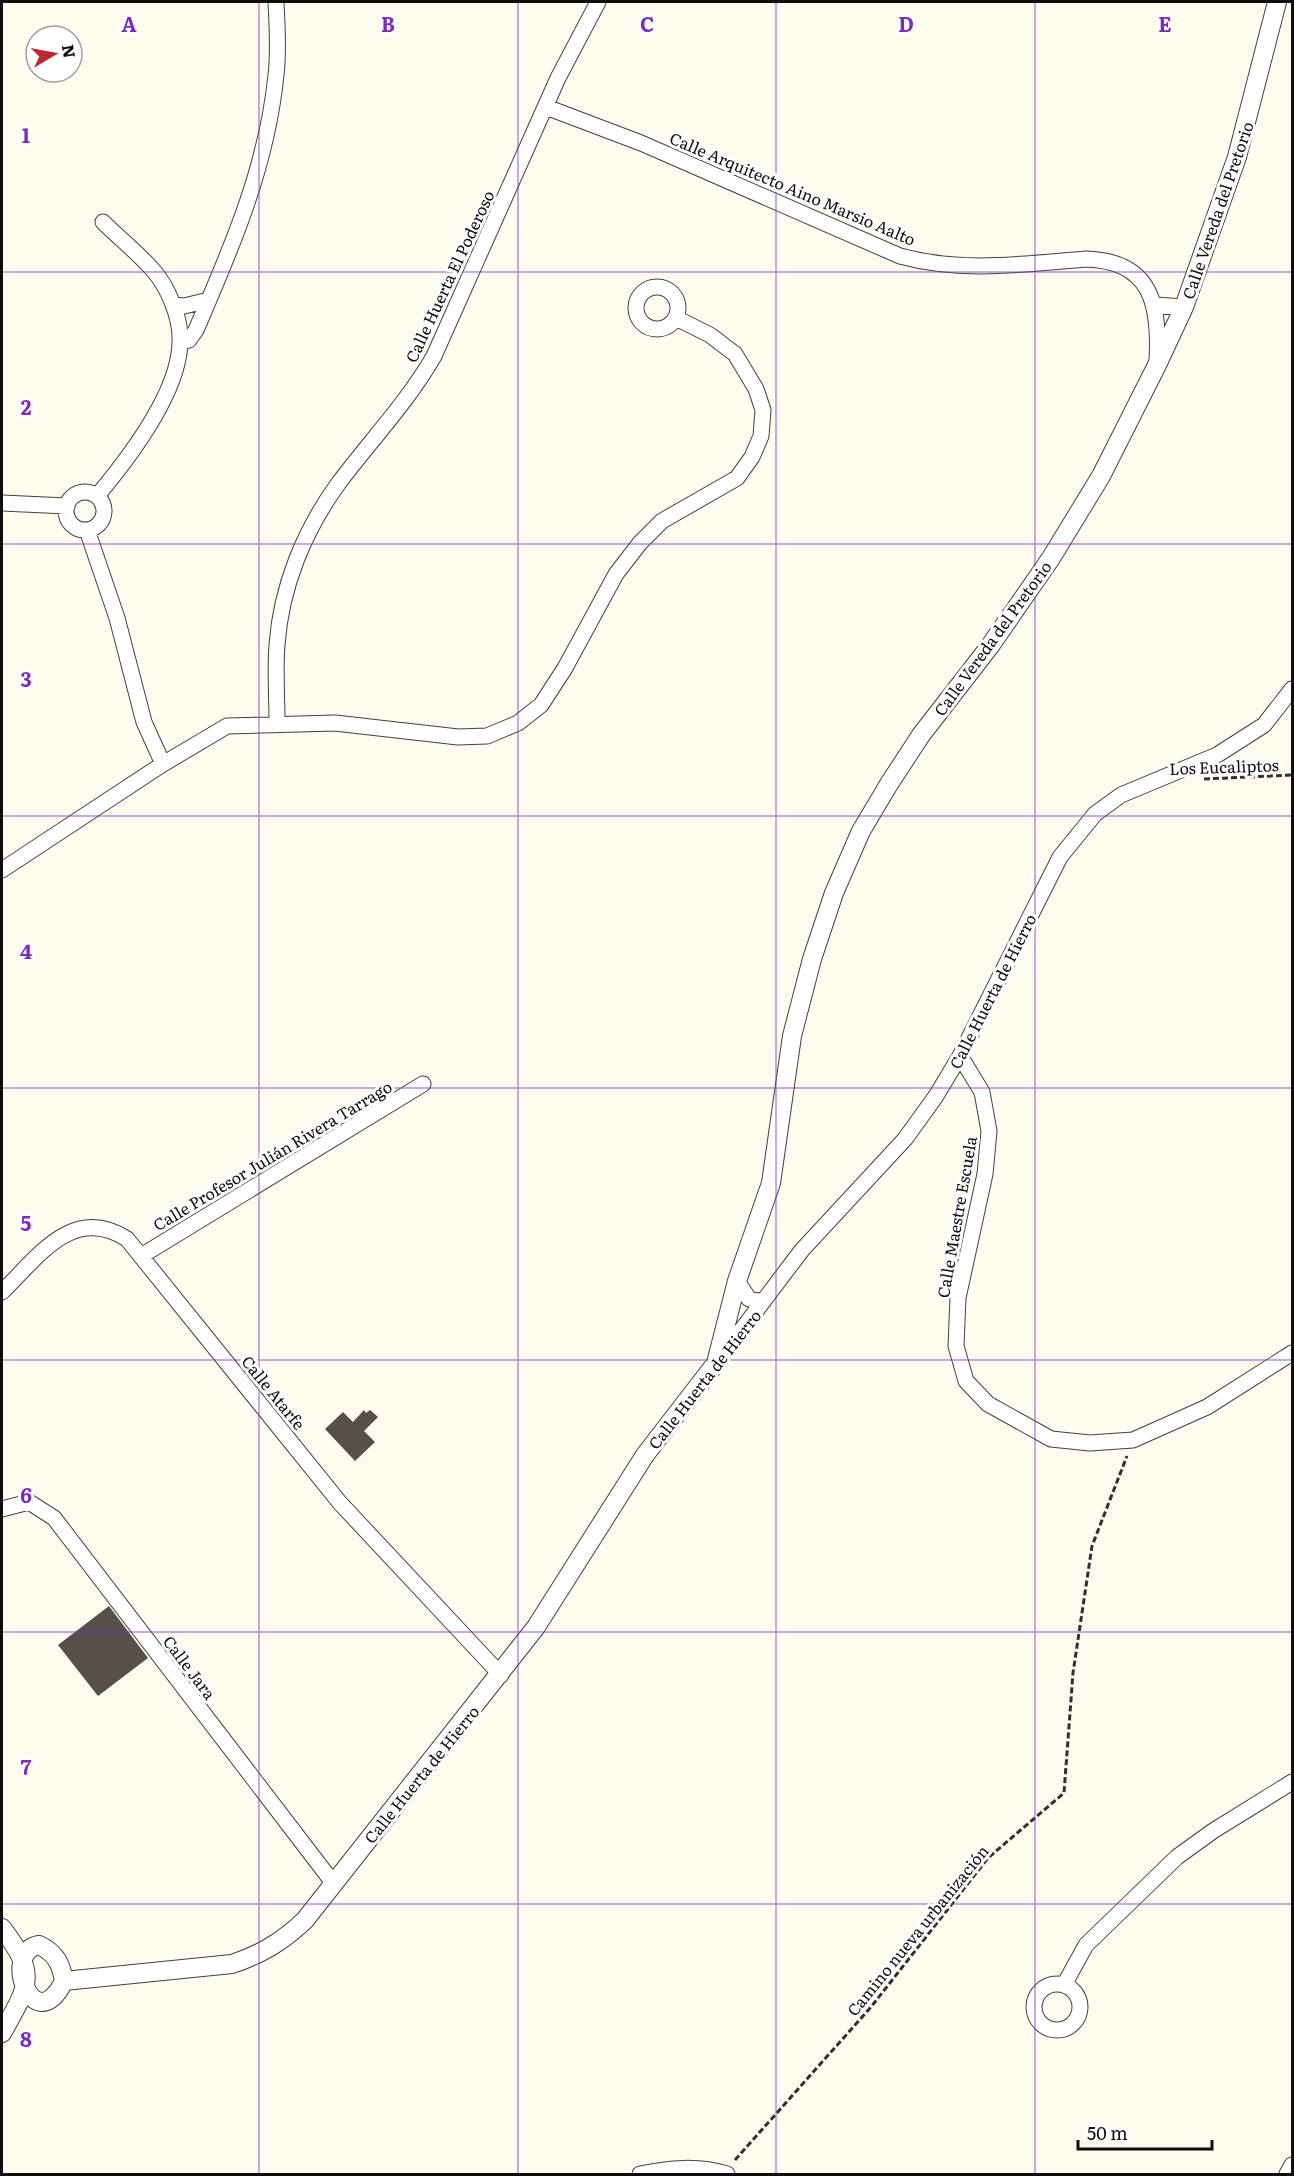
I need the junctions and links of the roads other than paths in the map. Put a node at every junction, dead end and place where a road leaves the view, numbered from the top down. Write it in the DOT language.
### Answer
graph roads {
  1 [pos="276,2"];
  2 [pos="598,2"];
  3 [pos="1277,2"];
  4 [pos="546,107"];
  5 [pos="103,222"];
  6 [pos="209,300"];
  7 [pos="173,305"];
  8 [pos="1156,305"];
  9 [pos="1184,306"];
  10 [pos="676,318"];
  11 [pos="180,342"];
  12 [pos="1157,365"];
  13 [pos="97,496"];
  14 [pos="2,503"];
  15 [pos="67,506"];
  16 [pos="87,530"];
  17 [pos="1293,690"];
  18 [pos="277,722"];
  19 [pos="163,764"];
  20 [pos="2,870"];
  21 [pos="960,1056"];
  22 [pos="423,1084"];
  23 [pos="141,1256"];
  24 [pos="737,1281"];
  25 [pos="2,1292"];
  26 [pos="763,1302"];
  27 [pos="1293,1353"];
  28 [pos="716,1363"];
  29 [pos="2,1509"];
  30 [pos="501,1675"];
  31 [pos="1293,1782"];
  32 [pos="334,1884"];
  33 [pos="2,1928"];
  34 [pos="17,1949"];
  35 [pos="4,1964"];
  36 [pos="64,1981"];
  37 [pos="1064,1985"];
  38 [pos="14,1994"];
  39 [pos="2,2033"];
  40 [pos="1293,2165"];
  41 [pos="725,2174"];
  42 [pos="640,2175"];
  43 [pos="1287,2175"];
  1 -- 6 [label="street"];
  2 -- 4 [label="street, Calle Huerta El Poderoso"];
  3 -- 9 [label="street, Calle Vereda del Pretorio"];
  4 -- 8 [label="street, Calle Arquitecto Aino Marsio Aalto"];
  4 -- 18 [label="street, Calle Huerta El Poderoso"];
  5 -- 7 [label="street"];
  6 -- 7 [label="street"];
  6 -- 11 [label="street"];
  7 -- 11 [label="street"];
  8 -- 9 [label="street"];
  8 -- 12 [label="street"];
  9 -- 12 [label="street, Calle Vereda del Pretorio"];
  10 -- 18 [label="street"];
  11 -- 13 [label="street"];
  12 -- 24 [label="street, Calle Vereda del Pretorio"];
  13 -- 15 [label="street"];
  13 -- 16 [label="street"];
  14 -- 15 [label="street"];
  15 -- 16 [label="street"];
  16 -- 19 [label="street"];
  17 -- 21 [label="street, Calle Huerta de Hierro"];
  18 -- 19 [label="street"];
  19 -- 20 [label="street"];
  21 -- 26 [label="street, Calle Huerta de Hierro"];
  21 -- 27 [label="street, Calle Maestre Escuela"];
  22 -- 23 [label="street, Calle Profesor Julián Rivera Tarrago"];
  23 -- 25 [label="street, Calle Atarfe"];
  23 -- 30 [label="street, Calle Atarfe"];
  24 -- 26 [label="street"];
  24 -- 28 [label="street, Calle Vereda del Pretorio"];
  26 -- 28 [label="street, Calle Huerta de Hierro"];
  28 -- 30 [label="street, Calle Huerta de Hierro"];
  29 -- 32 [label="street, Calle Jara"];
  30 -- 32 [label="street, Calle Huerta de Hierro"];
  31 -- 37 [label="street"];
  32 -- 36 [label="street, Calle Huerta de Hierro"];
  33 -- 34 [label="street"];
  34 -- 35 [label="street"];
  34 -- 36 [label="street"];
  34 -- 38 [label="street"];
  36 -- 38 [label="street"];
  38 -- 39 [label="street"];
  40 -- 43 [label="street"];
  41 -- 42 [label="street"];
}
